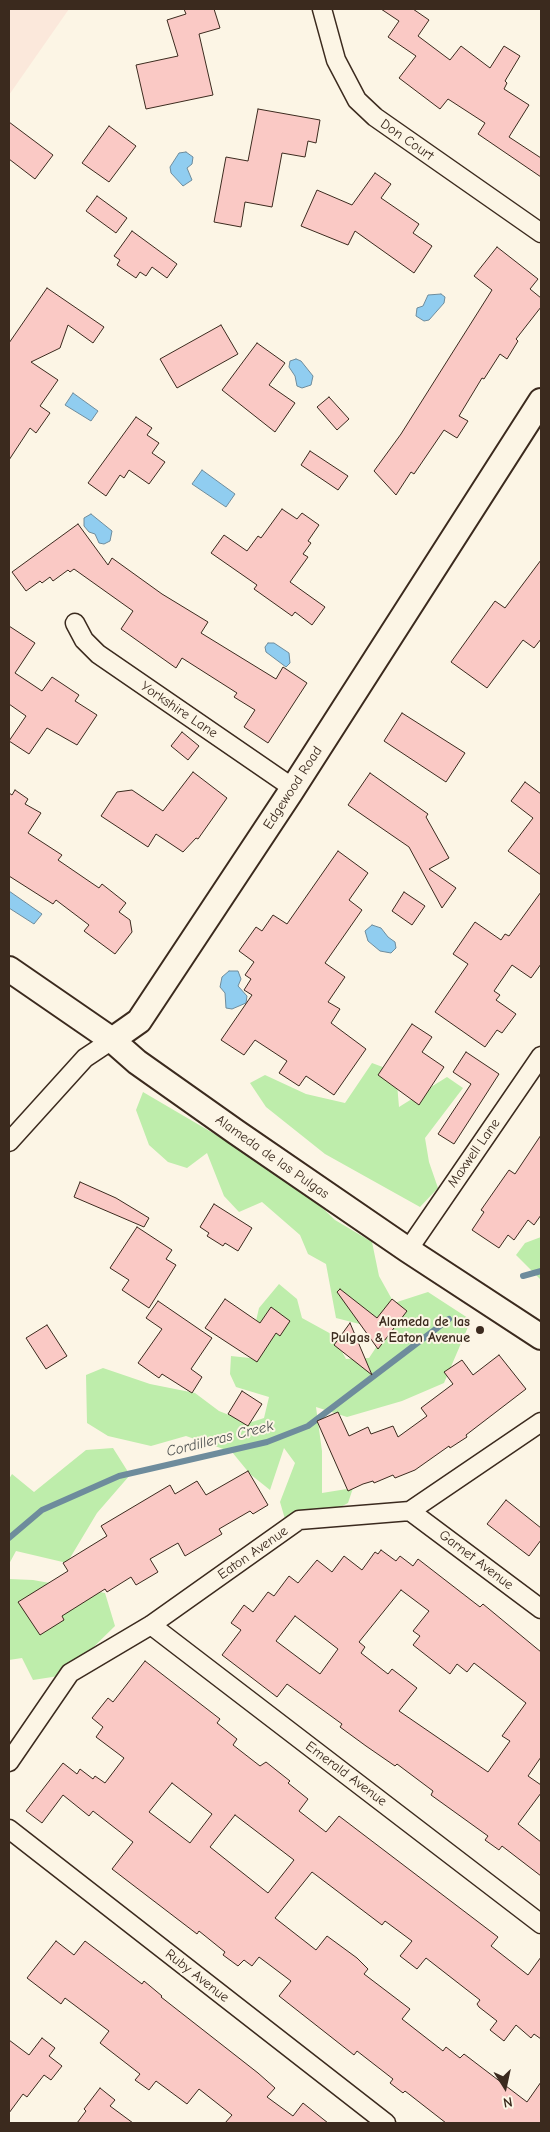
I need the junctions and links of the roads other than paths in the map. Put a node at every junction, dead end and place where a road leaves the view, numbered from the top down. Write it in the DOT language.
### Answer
graph roads {
  1 [pos="322,9"];
  2 [pos="541,233"];
  3 [pos="541,401"];
  4 [pos="75,622"];
  5 [pos="293,788"];
  6 [pos="9,968"];
  7 [pos="112,1040"];
  8 [pos="541,1056"];
  9 [pos="9,1142"];
  10 [pos="408,1250"];
  11 [pos="541,1337"];
  12 [pos="541,1422"];
  13 [pos="410,1510"];
  14 [pos="541,1609"];
  15 [pos="151,1625"];
  16 [pos="9,1762"];
  17 [pos="9,1829"];
  18 [pos="541,1924"];
  19 [pos="386,2123"];
  1 -- 2 [label="street, Don Court"];
  3 -- 5 [label="main road, Edgewood Road"];
  4 -- 5 [label="street, Yorkshire Lane"];
  5 -- 7 [label="main road, Edgewood Road"];
  6 -- 7 [label="main road, Alameda de las Pulgas"];
  7 -- 9 [label="street, Edgewood Road"];
  7 -- 10 [label="main road, Alameda de las Pulgas"];
  8 -- 10 [label="street, Maxwell Lane"];
  10 -- 11 [label="main road, Alameda de las Pulgas"];
  12 -- 13 [label="street, Eaton Avenue"];
  13 -- 14 [label="street, Garnet Avenue"];
  13 -- 15 [label="street, Eaton Avenue"];
  15 -- 16 [label="street, Eaton Avenue"];
  15 -- 18 [label="street, Emerald Avenue"];
  17 -- 19 [label="street, Ruby Avenue"];
}
